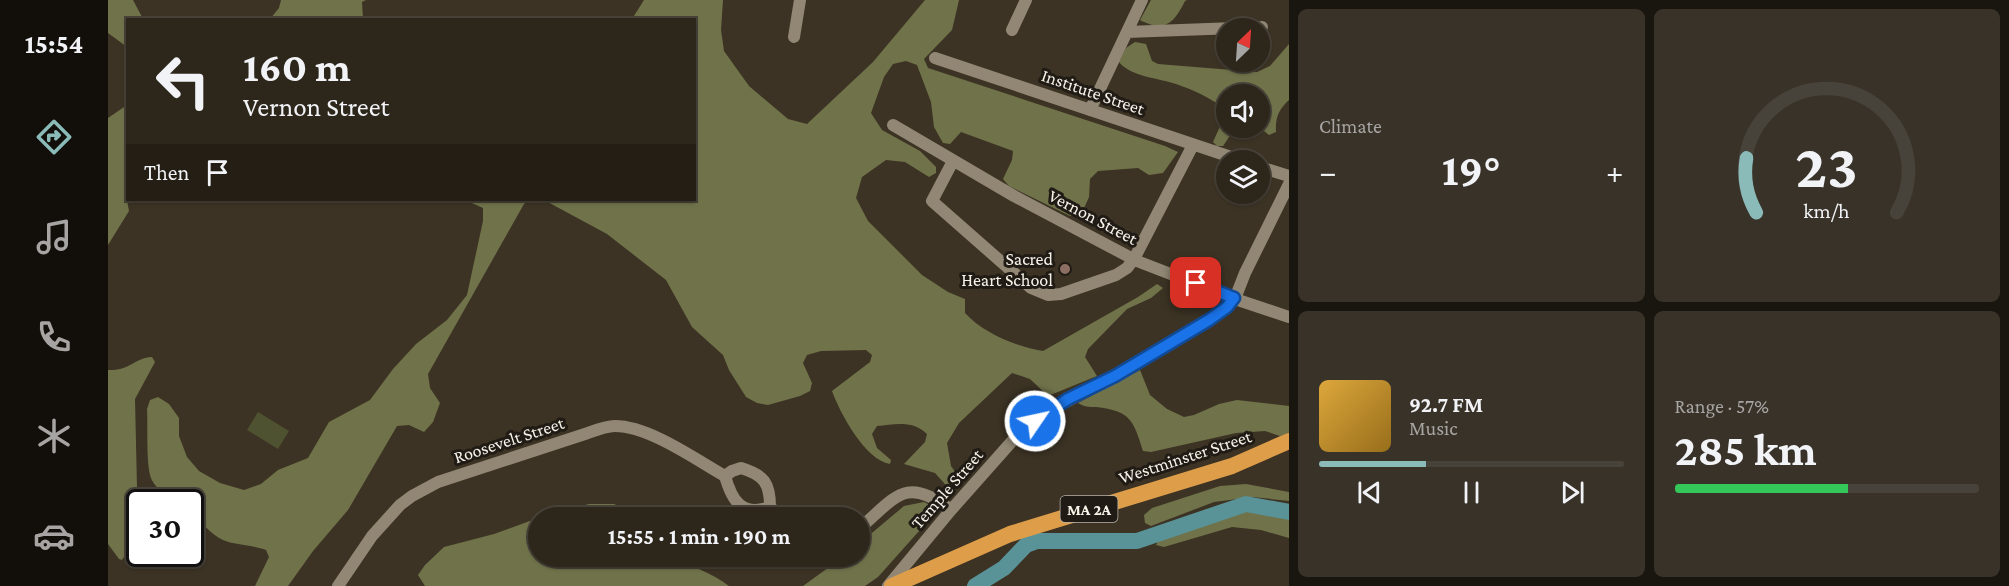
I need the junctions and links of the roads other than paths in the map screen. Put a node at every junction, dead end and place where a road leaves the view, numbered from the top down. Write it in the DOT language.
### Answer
graph roads {
  1 [pos="800,0"];
  2 [pos="1026,0"];
  3 [pos="1127,0"];
  4 [pos="1141,3"];
  5 [pos="1216,29"];
  6 [pos="1012,30"];
  7 [pos="1127,32"];
  8 [pos="794,37"];
  9 [pos="935,58"];
  10 [pos="1090,110"];
  11 [pos="893,125"];
  12 [pos="1193,145"];
  13 [pos="1216,152"];
  14 [pos="953,161"];
  15 [pos="1270,170"];
  16 [pos="1289,176"];
  17 [pos="1289,184"];
  18 [pos="1134,259"];
  19 [pos="1234,298"];
  20 [pos="1289,317"];
  21 [pos="1289,441"];
  22 [pos="725,476"];
  23 [pos="741,507"];
  24 [pos="770,507"];
  25 [pos="951,510"];
  26 [pos="870,519"];
  27 [pos="338,586"];
  28 [pos="890,586"];
  1 -- 8 [label="street"];
  2 -- 6 [label="street"];
  3 -- 4 [label="street"];
  4 -- 7 [label="street"];
  5 -- 7 [label="street"];
  7 -- 10 [label="street"];
  9 -- 10 [label="street, Institute Street"];
  10 -- 12 [label="street, Institute Street"];
  11 -- 14 [label="street, Vernon Street"];
  12 -- 13 [label="street, Institute Street"];
  12 -- 18 [label="street"];
  14 -- 18 [label="street, Vernon Street"];
  14 -- 18 [label="street"];
  15 -- 16 [label="street"];
  17 -- 19 [label="street, Temple Street"];
  18 -- 19 [label="street, Vernon Street"];
  19 -- 20 [label="street, Vernon Street"];
  19 -- 25 [label="street, Temple Street"];
  21 -- 28 [label="highway, Westminster Street / MA 2A"];
  22 -- 23 [label="street"];
  22 -- 24 [label="street"];
  22 -- 27 [label="street, Roosevelt Street"];
  25 -- 26 [label="street"];
  25 -- 28 [label="street, Temple Street"];
}
